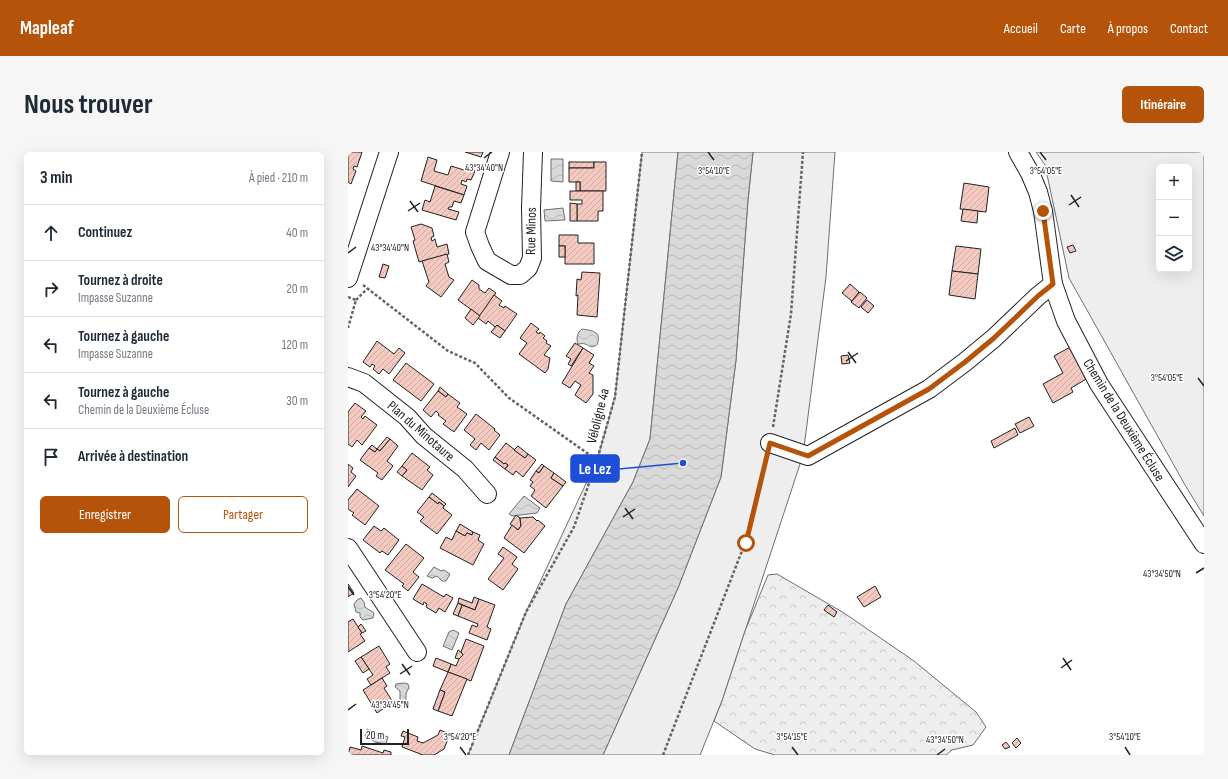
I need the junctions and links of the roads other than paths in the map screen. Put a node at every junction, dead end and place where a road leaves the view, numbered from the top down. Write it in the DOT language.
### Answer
graph roads {
  1 [pos="389,152"];
  2 [pos="500,152"];
  3 [pos="533,152"];
  4 [pos="1018,152"];
  5 [pos="348,275"];
  6 [pos="1053,284"];
  7 [pos="348,377"];
  8 [pos="770,443"];
  9 [pos="487,494"];
  10 [pos="1204,544"];
  11 [pos="348,548"];
  12 [pos="418,652"];
  1 -- 5 [label="street"];
  2 -- 3 [label="street, Rue Minos"];
  4 -- 6 [label="street, Chemin de la Deuxième Écluse"];
  6 -- 8 [label="street"];
  6 -- 10 [label="street, Chemin de la Deuxième Écluse"];
  7 -- 9 [label="street, Plan du Minotaure"];
  11 -- 12 [label="street"];
}
